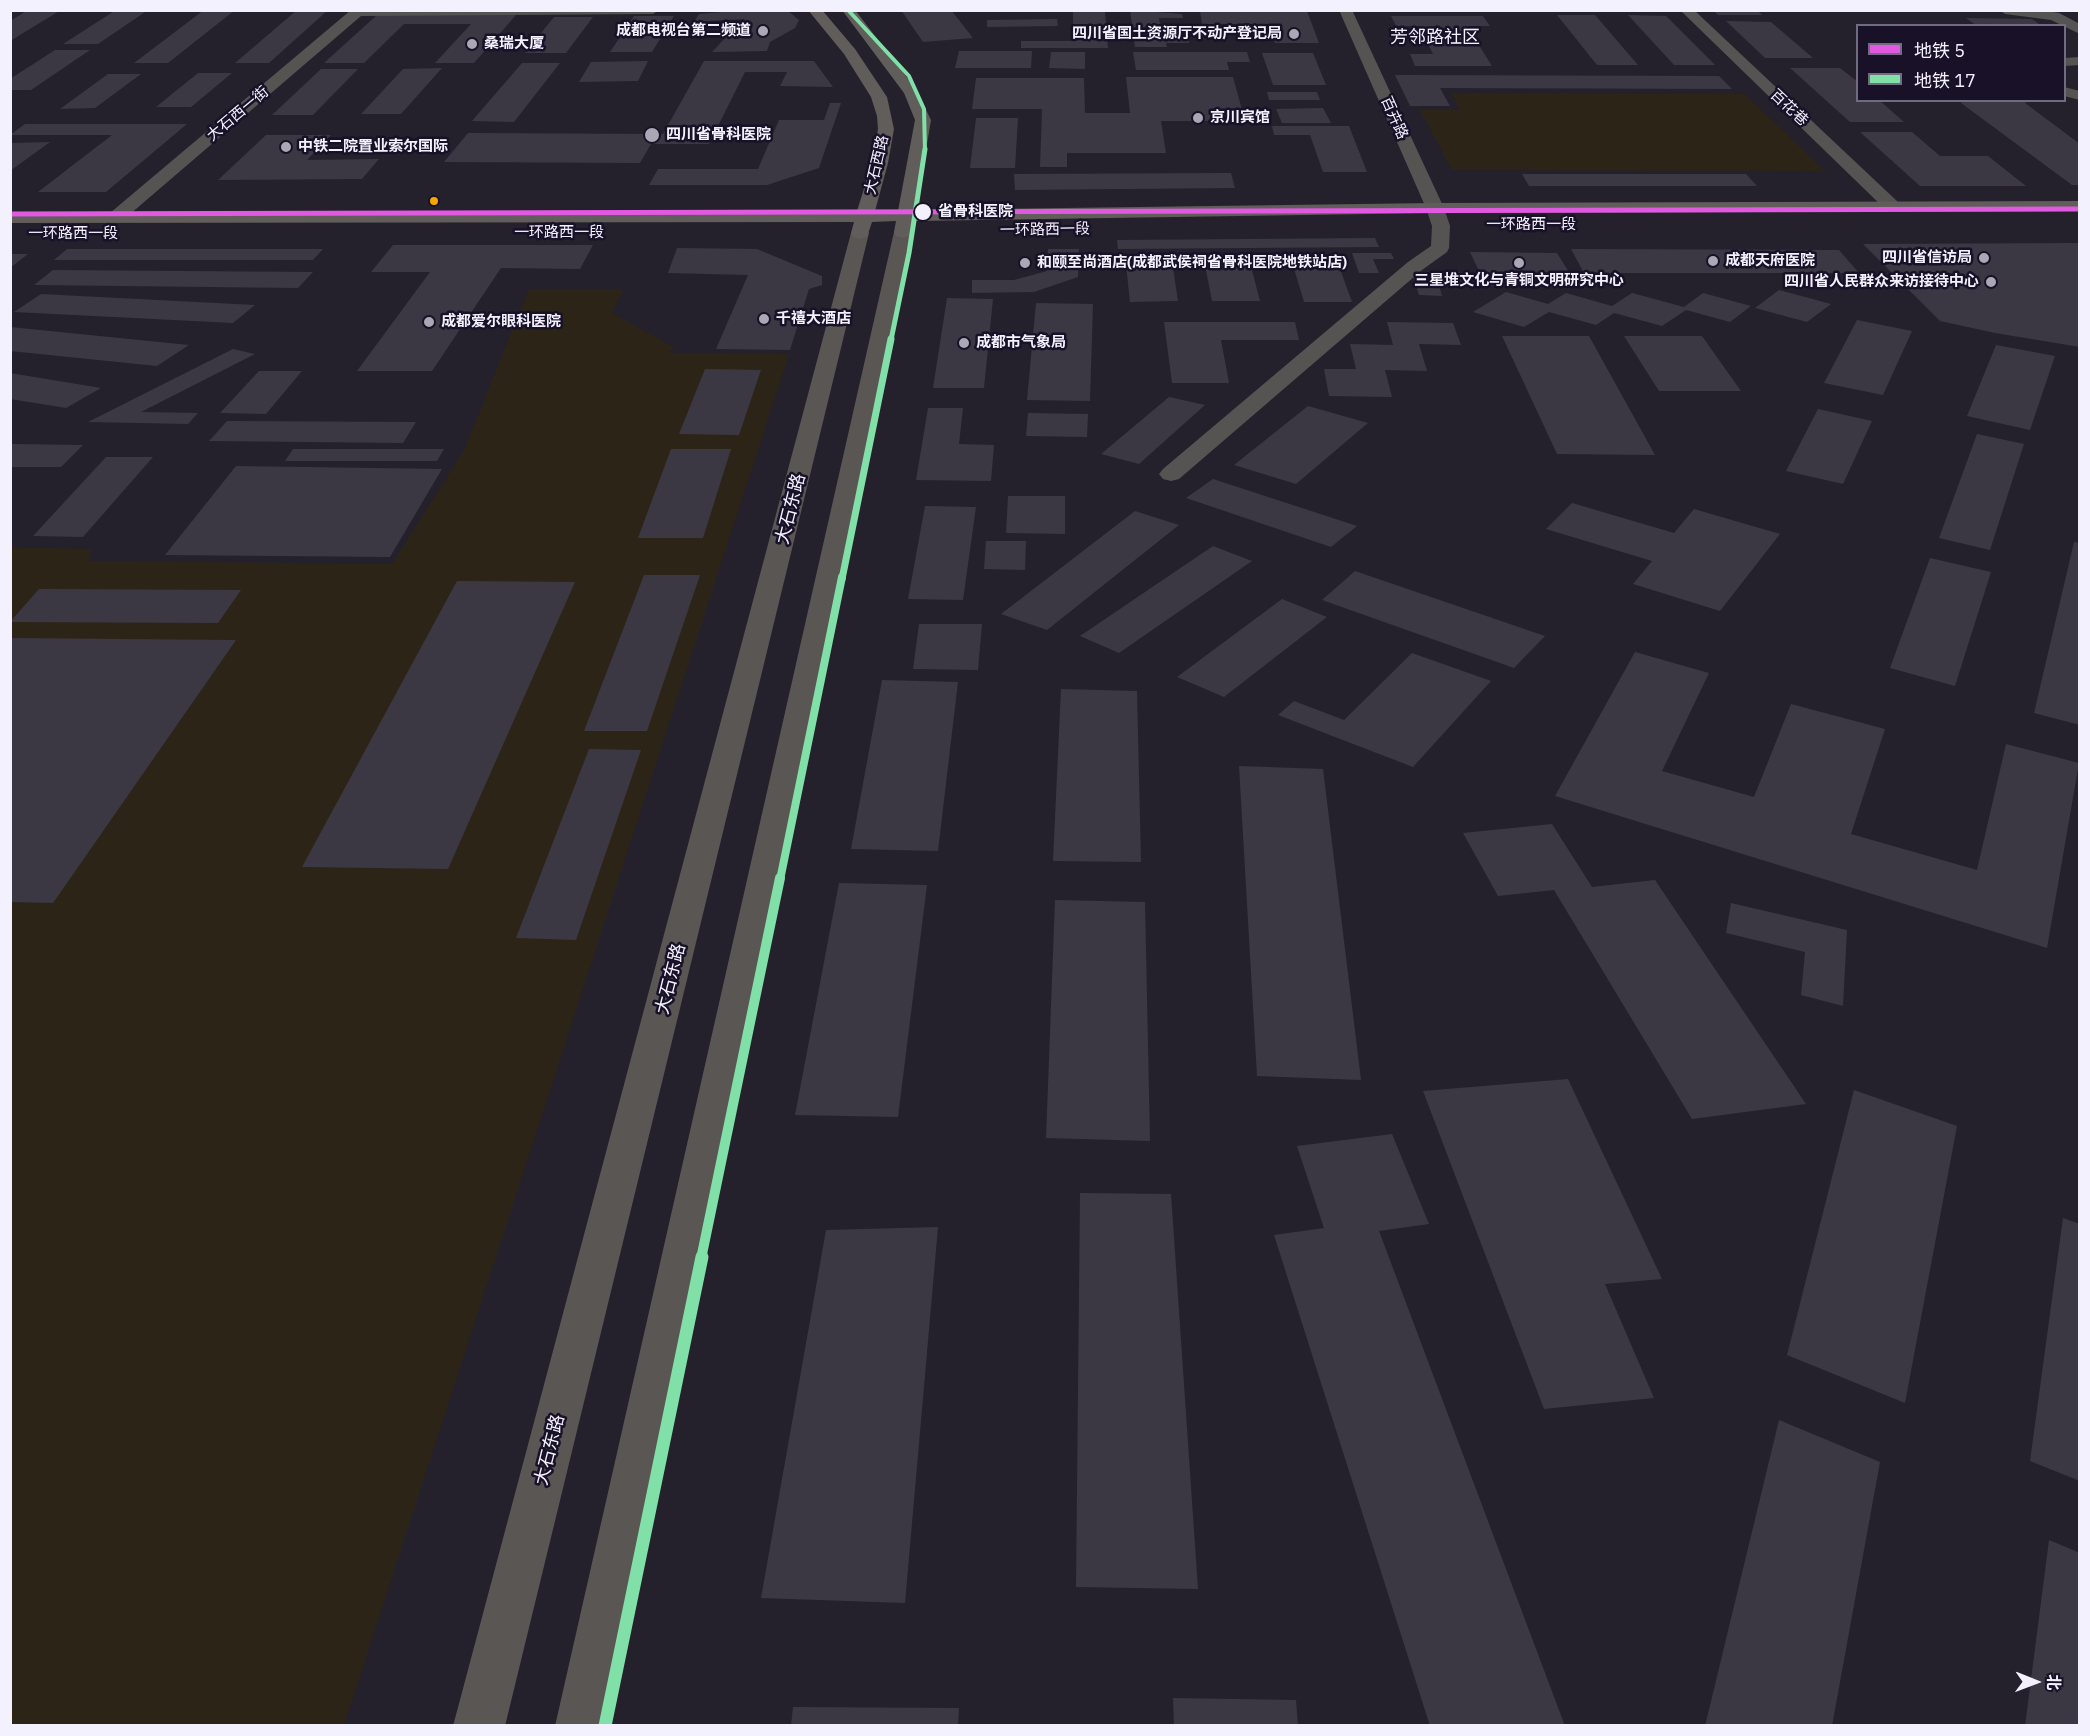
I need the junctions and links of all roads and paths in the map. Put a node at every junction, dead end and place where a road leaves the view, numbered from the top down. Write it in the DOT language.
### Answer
graph roads {
  1 [pos="652,10"];
  2 [pos="814,10"];
  3 [pos="848,10"];
  4 [pos="1345,10"];
  5 [pos="1686,10"];
  6 [pos="2005,10"];
  7 [pos="359,11"];
  8 [pos="2055,13"];
  9 [pos="2079,30"];
  10 [pos="1893,206"];
  11 [pos="2079,206"];
  12 [pos="116,217"];
  13 [pos="1438,217"];
  14 [pos="10,218"];
  15 [pos="2079,222"];
  16 [pos="862,224"];
  17 [pos="905,224"];
  18 [pos="10,234"];
  19 [pos="1171,474"];
  20 [pos="479,1725"];
  21 [pos="581,1725"];
  1 -- 7 [label="street"];
  2 -- 16 [label="main road, 大石西路"];
  3 -- 17 [label="main road"];
  4 -- 13 [label="street, 百卉路"];
  5 -- 10 [label="street, 百花巷"];
  6 -- 8 [label="street"];
  7 -- 12 [label="street, 大石西一街"];
  8 -- 9 [label="street"];
  10 -- 11 [label="main road, 一环路西一段"];
  10 -- 13 [label="main road, 一环路西一段"];
  12 -- 14 [label="main road, 一环路西一段"];
  12 -- 16 [label="main road, 一环路西一段"];
  13 -- 15 [label="main road, 一环路西一段"];
  13 -- 17 [label="main road, 一环路西一段"];
  13 -- 19 [label="street"];
  16 -- 17 [label="main road, 一环路西一段"];
  16 -- 18 [label="main road, 一环路西一段"];
  16 -- 20 [label="main road, 大石东路"];
  17 -- 21 [label="main road"];
}
